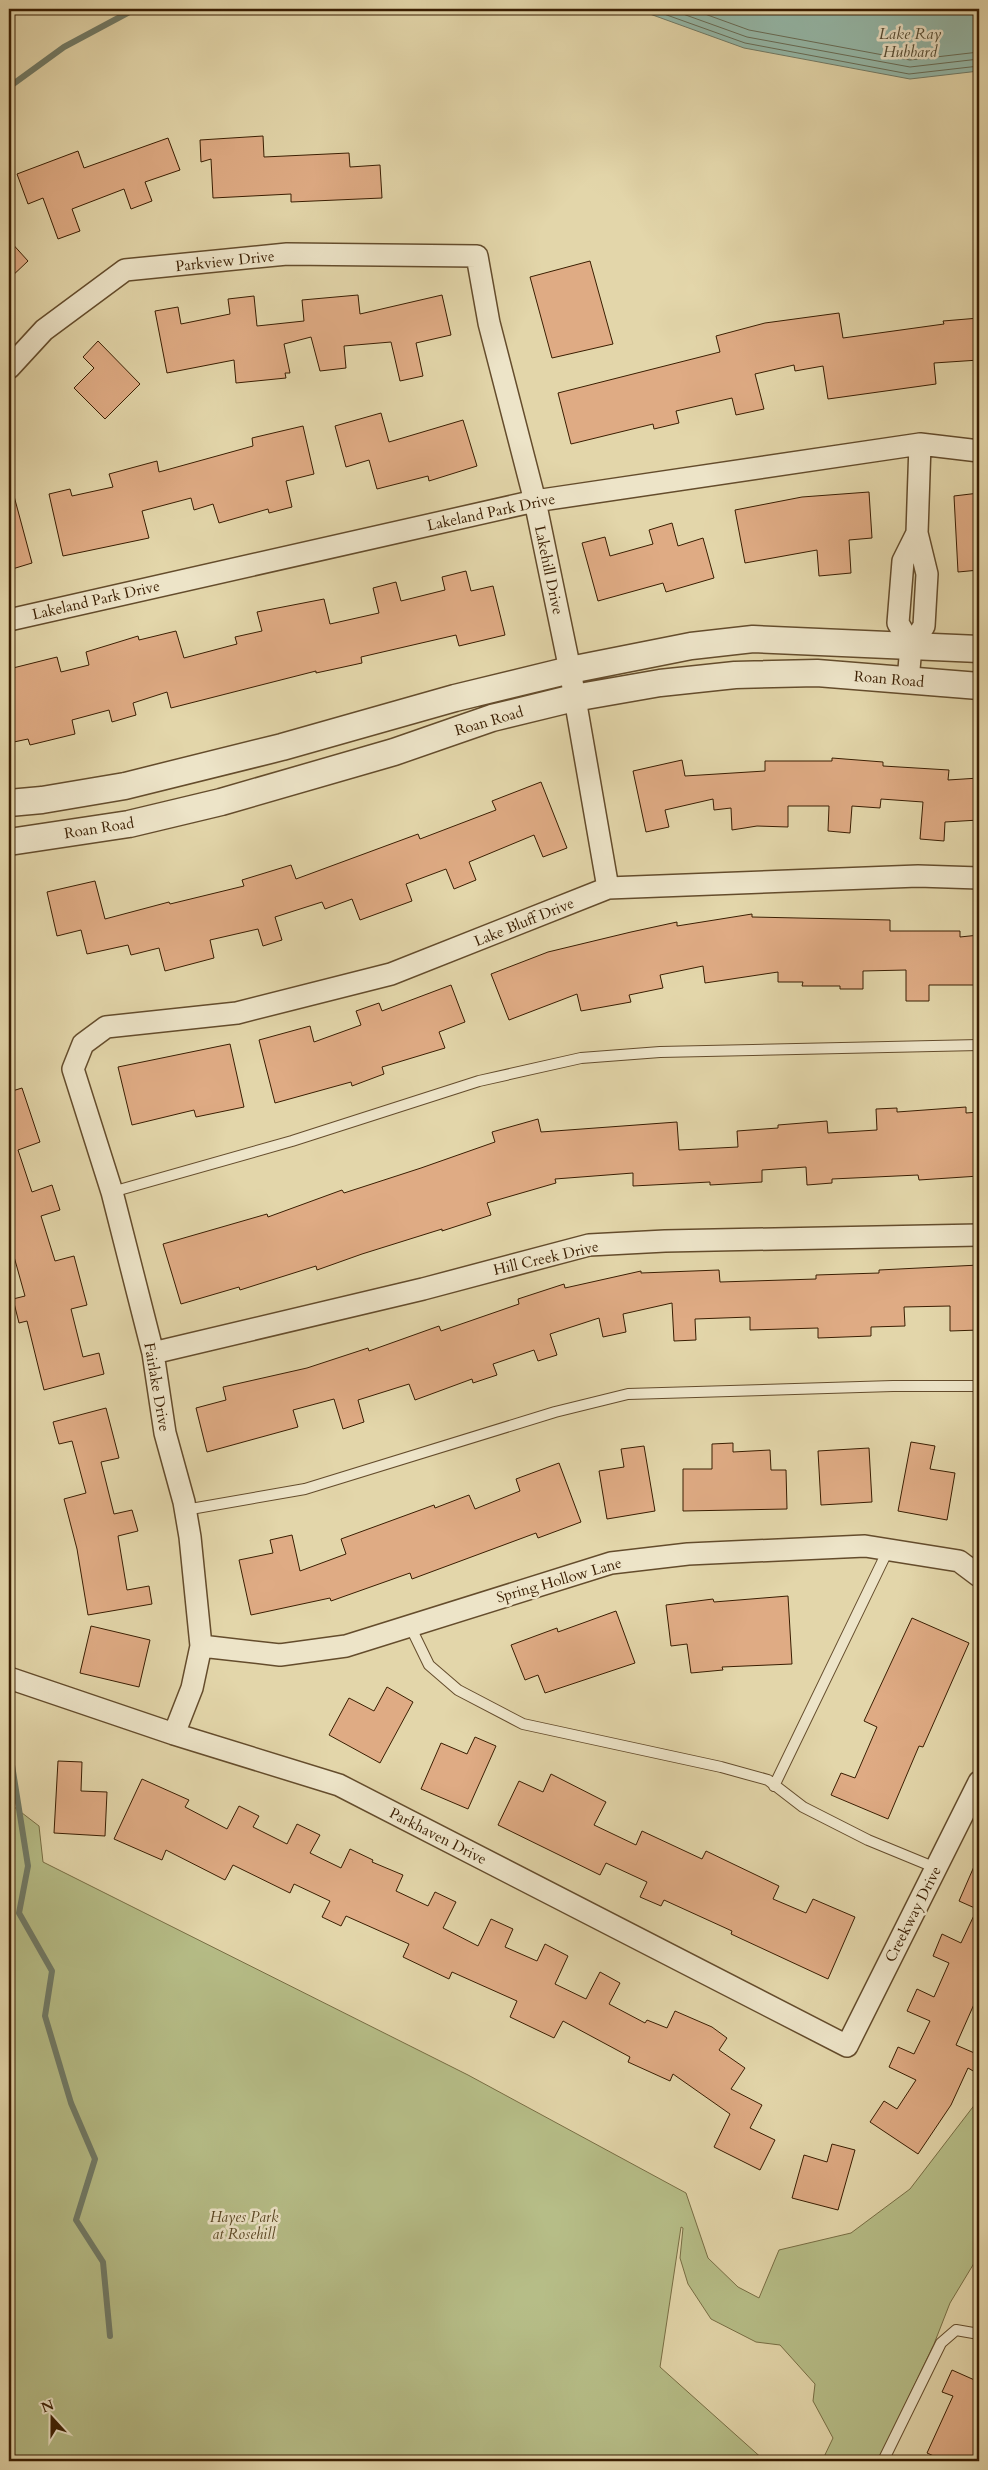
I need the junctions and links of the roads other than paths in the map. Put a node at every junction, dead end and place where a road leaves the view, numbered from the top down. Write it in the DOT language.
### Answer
graph roads {
  1 [pos="477,256"];
  2 [pos="9,368"];
  3 [pos="920,444"];
  4 [pos="979,451"];
  5 [pos="535,502"];
  6 [pos="9,620"];
  7 [pos="910,646"];
  8 [pos="979,649"];
  9 [pos="570,670"];
  10 [pos="908,681"];
  11 [pos="979,686"];
  12 [pos="574,698"];
  13 [pos="9,803"];
  14 [pos="9,842"];
  15 [pos="979,878"];
  16 [pos="608,888"];
  17 [pos="82,1044"];
  18 [pos="979,1046"];
  19 [pos="112,1192"];
  20 [pos="979,1235"];
  21 [pos="153,1353"];
  22 [pos="979,1386"];
  23 [pos="185,1510"];
  24 [pos="888,1550"];
  25 [pos="979,1576"];
  26 [pos="410,1626"];
  27 [pos="201,1646"];
  28 [pos="9,1678"];
  29 [pos="174,1734"];
  30 [pos="979,1782"];
  31 [pos="774,1786"];
  32 [pos="936,1868"];
  33 [pos="847,2046"];
  34 [pos="979,2334"];
  35 [pos="883,2461"];
  1 -- 2 [label="street, Parkview Drive"];
  1 -- 5 [label="street, Lakehill Drive"];
  3 -- 4 [label="street, Lakeland Park Drive"];
  3 -- 5 [label="street, Lakeland Park Drive"];
  3 -- 7 [label="street"];
  5 -- 6 [label="street, Lakeland Park Drive"];
  5 -- 9 [label="street, Lakehill Drive"];
  7 -- 8 [label="street, Roan Road"];
  7 -- 9 [label="street, Roan Road"];
  7 -- 10 [label="street"];
  9 -- 12 [label="street, Lakehill Drive"];
  9 -- 13 [label="street, Roan Road"];
  10 -- 11 [label="street, Roan Road"];
  10 -- 12 [label="street, Roan Road"];
  12 -- 14 [label="street, Roan Road"];
  12 -- 16 [label="street, Lakehill Drive"];
  15 -- 16 [label="street, Lake Bluff Drive"];
  16 -- 17 [label="street, Lake Bluff Drive"];
  17 -- 19 [label="street, Fairlake Drive"];
  18 -- 19 [label="lane"];
  19 -- 21 [label="street, Fairlake Drive"];
  20 -- 21 [label="street, Hill Creek Drive"];
  21 -- 23 [label="street, Fairlake Drive"];
  22 -- 23 [label="lane"];
  23 -- 27 [label="street, Fairlake Drive"];
  24 -- 25 [label="street, Spring Hollow Lane"];
  24 -- 26 [label="street, Spring Hollow Lane"];
  24 -- 31 [label="lane"];
  26 -- 27 [label="street, Spring Hollow Lane"];
  26 -- 31 [label="lane"];
  27 -- 29 [label="street, Fairlake Drive"];
  28 -- 29 [label="street, Parkhaven Drive"];
  29 -- 33 [label="street, Parkhaven Drive"];
  30 -- 32 [label="street, Creekway Drive"];
  31 -- 32 [label="lane"];
  32 -- 33 [label="street, Creekway Drive"];
  34 -- 35 [label="lane"];
}
